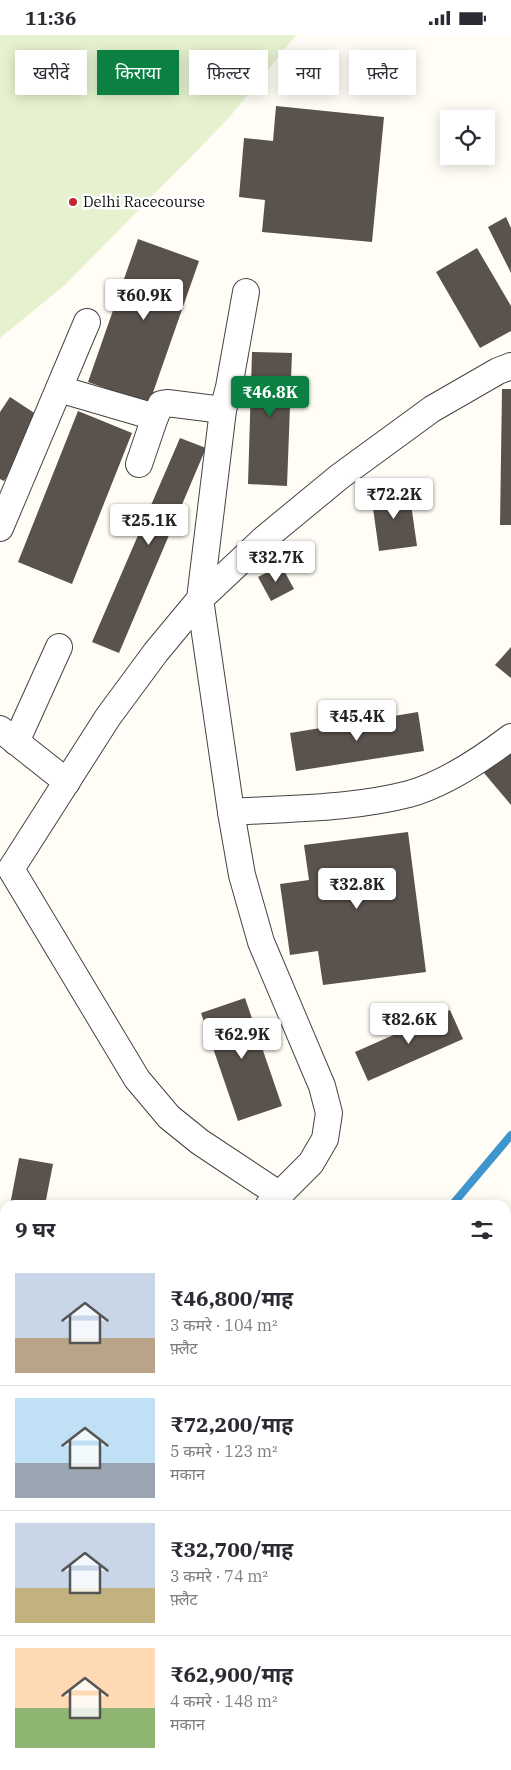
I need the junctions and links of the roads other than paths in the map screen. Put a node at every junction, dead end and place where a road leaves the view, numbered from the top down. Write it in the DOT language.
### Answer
graph roads {
  1 [pos="246,292"];
  2 [pos="87,322"];
  3 [pos="511,366"];
  4 [pos="59,389"];
  5 [pos="223,410"];
  6 [pos="155,417"];
  7 [pos="139,464"];
  8 [pos="0,528"];
  9 [pos="200,599"];
  10 [pos="59,647"];
  11 [pos="8,735"];
  12 [pos="511,737"];
  13 [pos="67,782"];
  14 [pos="231,812"];
  15 [pos="6,876"];
  16 [pos="274,1200"];
  1 -- 5 [label="street"];
  2 -- 4 [label="street"];
  3 -- 9 [label="street"];
  4 -- 6 [label="street"];
  4 -- 8 [label="street"];
  5 -- 6 [label="street"];
  5 -- 9 [label="street"];
  6 -- 7 [label="street"];
  9 -- 13 [label="street"];
  9 -- 14 [label="street"];
  10 -- 11 [label="street"];
  11 -- 13 [label="street"];
  12 -- 14 [label="street"];
  13 -- 15 [label="street"];
  14 -- 16 [label="street"];
  15 -- 16 [label="street"];
}
